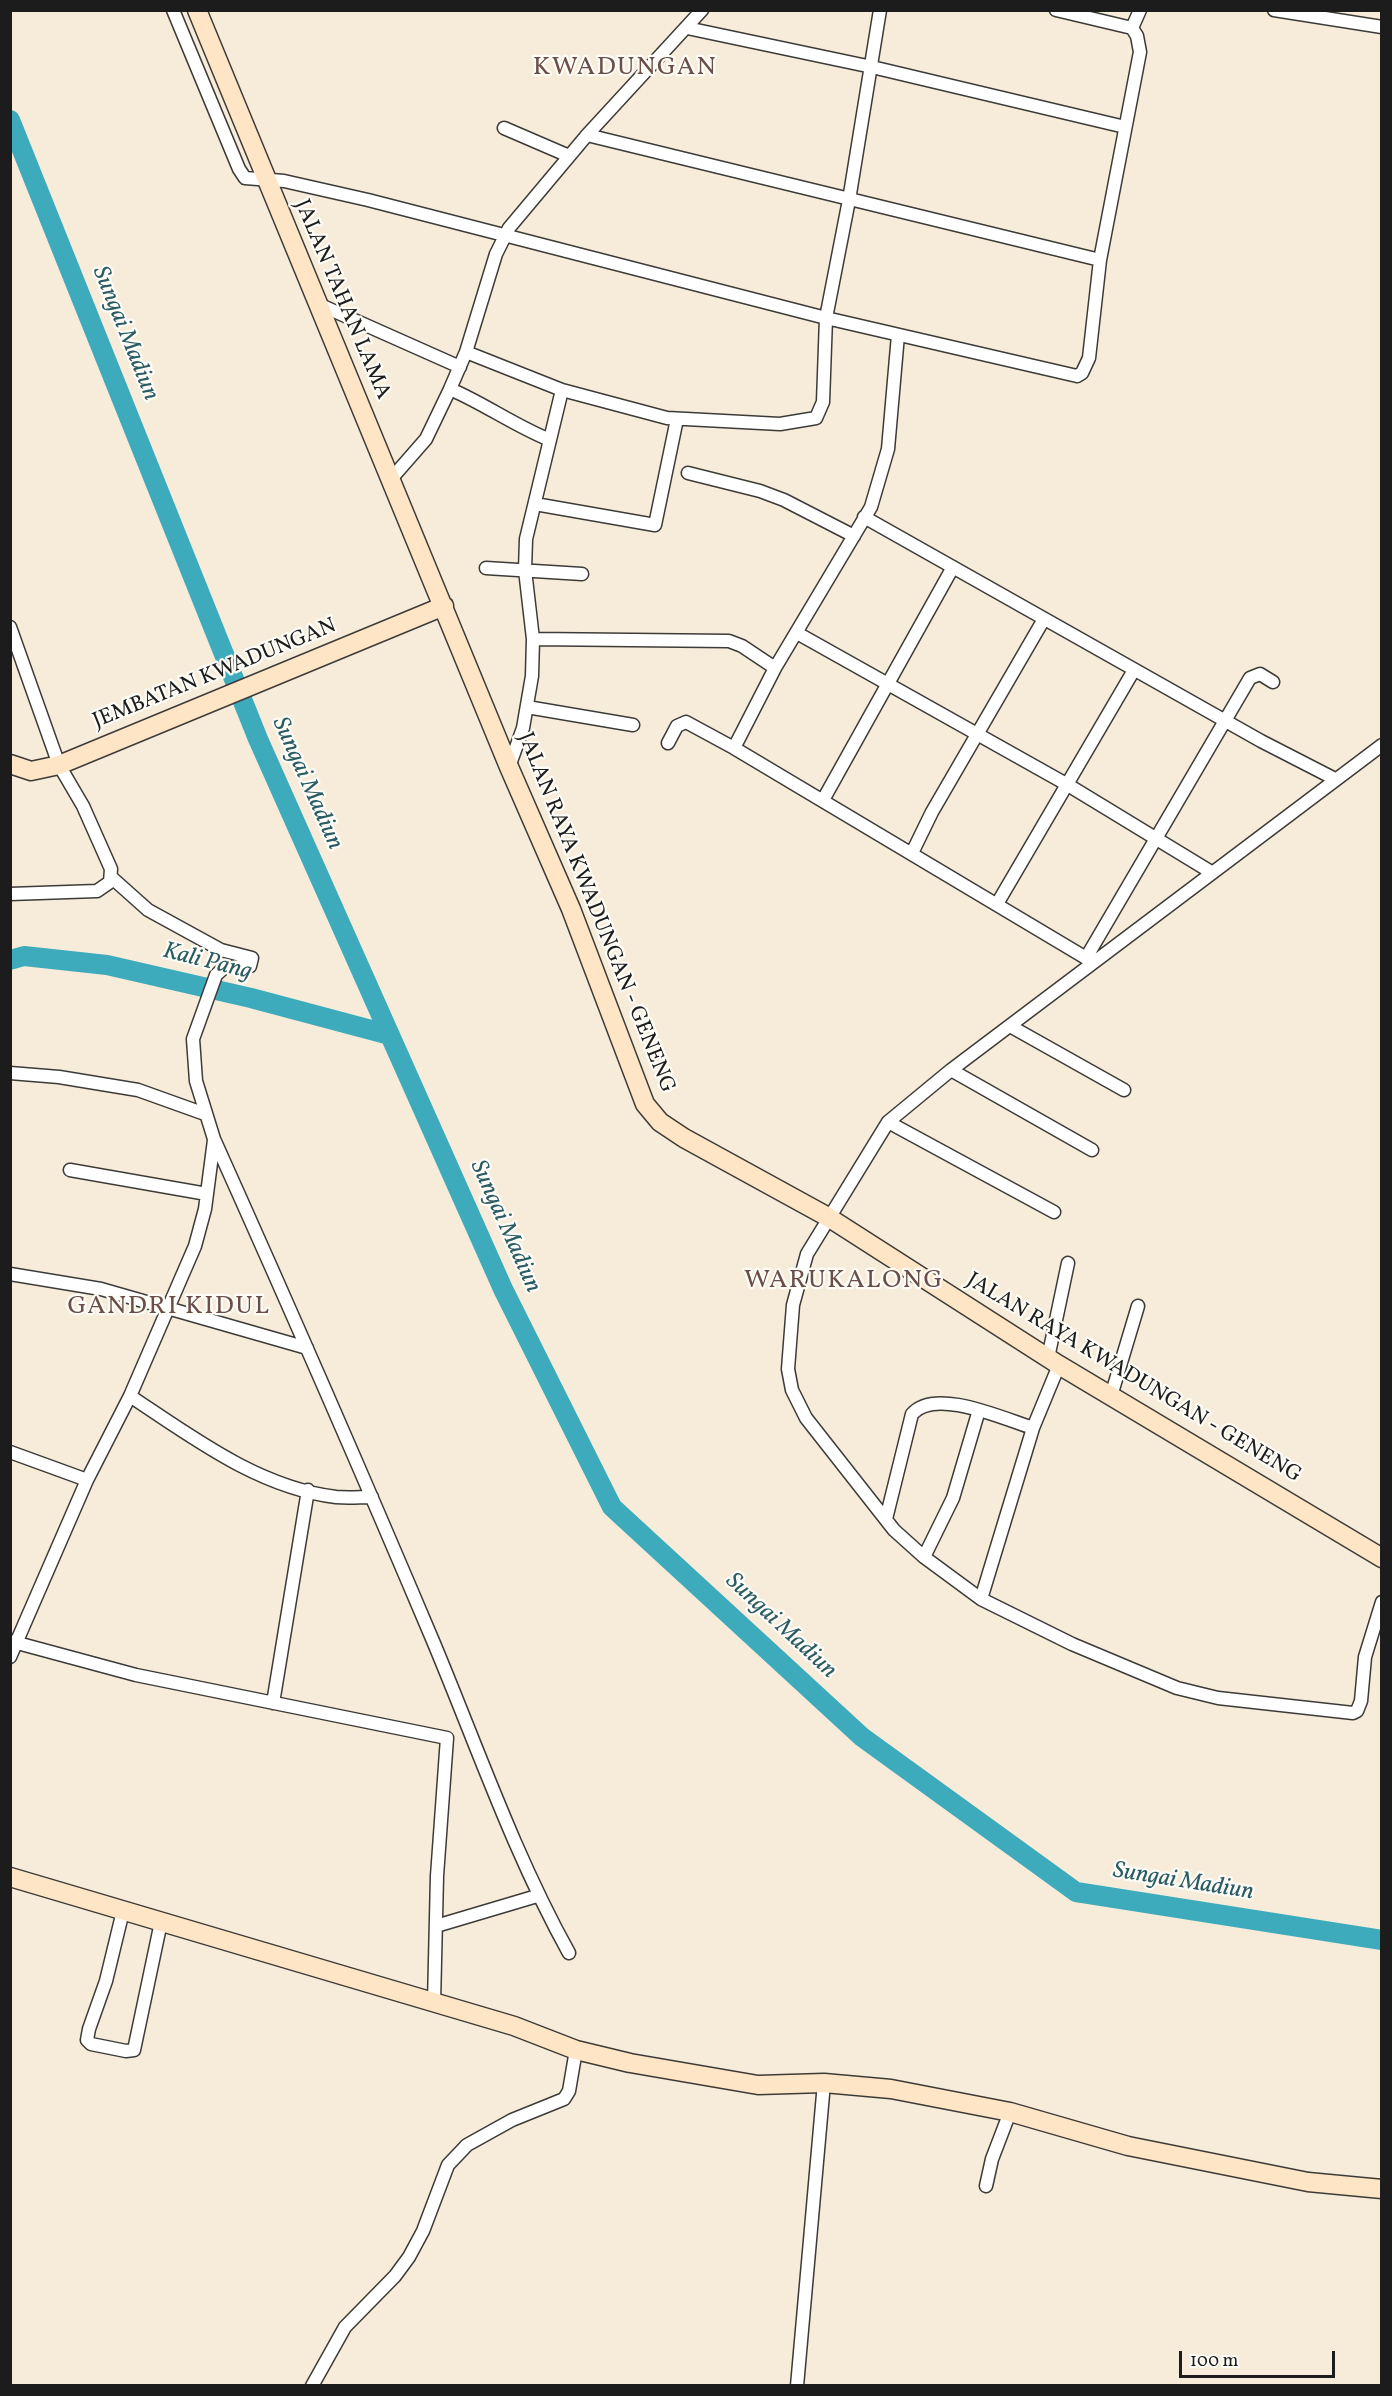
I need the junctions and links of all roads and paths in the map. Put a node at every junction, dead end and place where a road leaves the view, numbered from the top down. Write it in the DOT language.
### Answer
graph roads {
  1 [pos="173,10"];
  2 [pos="197,10"];
  3 [pos="702,10"];
  4 [pos="880,10"];
  5 [pos="1056,10"];
  6 [pos="1140,10"];
  7 [pos="1274,10"];
  8 [pos="1382,27"];
  9 [pos="687,28"];
  10 [pos="1132,28"];
  11 [pos="872,67"];
  12 [pos="1125,127"];
  13 [pos="504,128"];
  14 [pos="586,135"];
  15 [pos="569,156"];
  16 [pos="265,178"];
  17 [pos="849,200"];
  18 [pos="504,237"];
  19 [pos="1100,260"];
  20 [pos="316,303"];
  21 [pos="826,318"];
  22 [pos="898,335"];
  23 [pos="466,352"];
  24 [pos="460,367"];
  25 [pos="450,389"];
  26 [pos="562,390"];
  27 [pos="677,419"];
  28 [pos="550,440"];
  29 [pos="688,473"];
  30 [pos="391,479"];
  31 [pos="535,504"];
  32 [pos="864,517"];
  33 [pos="854,536"];
  34 [pos="953,567"];
  35 [pos="486,568"];
  36 [pos="525,570"];
  37 [pos="582,574"];
  38 [pos="444,606"];
  39 [pos="1044,619"];
  40 [pos="10,627"];
  41 [pos="797,633"];
  42 [pos="533,639"];
  43 [pos="775,668"];
  44 [pos="1134,670"];
  45 [pos="1273,682"];
  46 [pos="887,685"];
  47 [pos="527,707"];
  48 [pos="1225,720"];
  49 [pos="633,724"];
  50 [pos="976,735"];
  51 [pos="668,742"];
  52 [pos="1382,745"];
  53 [pos="734,748"];
  54 [pos="10,764"];
  55 [pos="59,765"];
  56 [pos="509,767"];
  57 [pos="1335,779"];
  58 [pos="1068,785"];
  59 [pos="823,800"];
  60 [pos="1155,839"];
  61 [pos="912,853"];
  62 [pos="1211,872"];
  63 [pos="111,877"];
  64 [pos="10,894"];
  65 [pos="997,904"];
  66 [pos="1089,961"];
  67 [pos="1010,1026"];
  68 [pos="951,1070"];
  69 [pos="10,1073"];
  70 [pos="1124,1090"];
  71 [pos="205,1114"];
  72 [pos="888,1122"];
  73 [pos="214,1139"];
  74 [pos="1092,1150"];
  75 [pos="70,1170"];
  76 [pos="207,1194"];
  77 [pos="1054,1212"];
  78 [pos="828,1217"];
  79 [pos="1068,1263"];
  80 [pos="10,1274"];
  81 [pos="1138,1306"];
  82 [pos="169,1308"];
  83 [pos="307,1348"];
  84 [pos="1054,1361"];
  85 [pos="130,1396"];
  86 [pos="1111,1396"];
  87 [pos="979,1410"];
  88 [pos="1033,1428"];
  89 [pos="10,1452"];
  90 [pos="87,1480"];
  91 [pos="308,1490"];
  92 [pos="372,1497"];
  93 [pos="886,1519"];
  94 [pos="924,1557"];
  95 [pos="1382,1558"];
  96 [pos="981,1599"];
  97 [pos="1382,1602"];
  98 [pos="14,1642"];
  99 [pos="10,1656"];
  100 [pos="273,1703"];
  101 [pos="10,1877"];
  102 [pos="537,1896"];
  103 [pos="123,1911"];
  104 [pos="161,1922"];
  105 [pos="436,1926"];
  106 [pos="569,1953"];
  107 [pos="434,2003"];
  108 [pos="576,2050"];
  109 [pos="824,2083"];
  110 [pos="1010,2112"];
  111 [pos="986,2186"];
  112 [pos="1377,2188"];
  113 [pos="312,2385"];
  114 [pos="797,2385"];
  1 -- 16 [label="street"];
  2 -- 16 [label="main road, JALAN TAHAN LAMA"];
  3 -- 9 [label="street"];
  4 -- 11 [label="street"];
  5 -- 10 [label="street"];
  6 -- 10 [label="street"];
  7 -- 8 [label="street"];
  9 -- 11 [label="street"];
  9 -- 14 [label="street"];
  10 -- 12 [label="street"];
  11 -- 12 [label="street"];
  11 -- 17 [label="street"];
  12 -- 19 [label="street"];
  13 -- 15 [label="street"];
  14 -- 15 [label="street"];
  14 -- 17 [label="street"];
  15 -- 18 [label="street"];
  16 -- 18 [label="street"];
  16 -- 20 [label="main road, JALAN TAHAN LAMA"];
  17 -- 19 [label="street"];
  17 -- 21 [label="street"];
  18 -- 21 [label="street"];
  18 -- 23 [label="street"];
  19 -- 22 [label="street"];
  20 -- 24 [label="street"];
  20 -- 30 [label="main road, JALAN TAHAN LAMA"];
  21 -- 22 [label="street"];
  21 -- 27 [label="street"];
  22 -- 32 [label="street"];
  23 -- 24 [label="street"];
  23 -- 26 [label="street"];
  24 -- 25 [label="street"];
  25 -- 28 [label="street"];
  25 -- 30 [label="street"];
  26 -- 27 [label="street"];
  26 -- 28 [label="street"];
  27 -- 31 [label="street"];
  28 -- 31 [label="street"];
  29 -- 33 [label="street"];
  30 -- 38 [label="main road, JALAN TAHAN LAMA"];
  31 -- 36 [label="street"];
  32 -- 33 [label="street"];
  32 -- 34 [label="street"];
  33 -- 41 [label="street"];
  34 -- 39 [label="street"];
  34 -- 46 [label="street"];
  35 -- 36 [label="street"];
  36 -- 37 [label="street"];
  36 -- 42 [label="street"];
  38 -- 55 [label="main road, JEMBATAN KWADUNGAN"];
  38 -- 56 [label="main road, JALAN RAYA KWADUNGAN - GENENG"];
  39 -- 44 [label="street"];
  39 -- 50 [label="street"];
  40 -- 55 [label="street"];
  41 -- 43 [label="street"];
  41 -- 46 [label="street"];
  42 -- 43 [label="street"];
  42 -- 47 [label="street"];
  43 -- 53 [label="street"];
  44 -- 48 [label="street"];
  44 -- 58 [label="street"];
  45 -- 48 [label="street"];
  46 -- 50 [label="street"];
  46 -- 59 [label="street"];
  47 -- 49 [label="street"];
  47 -- 56 [label="street"];
  48 -- 57 [label="street"];
  48 -- 60 [label="street"];
  50 -- 58 [label="street"];
  50 -- 61 [label="street"];
  51 -- 53 [label="street"];
  52 -- 57 [label="street"];
  53 -- 59 [label="street"];
  54 -- 55 [label="main road, JEMBATAN KWADUNGAN"];
  55 -- 63 [label="street"];
  56 -- 78 [label="main road, JALAN RAYA KWADUNGAN - GENENG"];
  57 -- 62 [label="street"];
  58 -- 60 [label="street"];
  58 -- 65 [label="street"];
  59 -- 61 [label="street"];
  60 -- 62 [label="street"];
  60 -- 66 [label="street"];
  61 -- 65 [label="street"];
  62 -- 66 [label="street"];
  63 -- 64 [label="street"];
  63 -- 71 [label="street"];
  65 -- 66 [label="street"];
  66 -- 67 [label="street"];
  67 -- 68 [label="street"];
  67 -- 70 [label="street"];
  68 -- 72 [label="street"];
  68 -- 74 [label="street"];
  69 -- 71 [label="street"];
  71 -- 73 [label="street"];
  72 -- 77 [label="street"];
  72 -- 78 [label="street"];
  73 -- 76 [label="street"];
  73 -- 83 [label="street"];
  75 -- 76 [label="street"];
  76 -- 82 [label="street"];
  78 -- 84 [label="main road, JALAN RAYA KWADUNGAN - GENENG"];
  78 -- 93 [label="street"];
  79 -- 84 [label="street"];
  80 -- 82 [label="street"];
  81 -- 86 [label="street"];
  82 -- 83 [label="street"];
  82 -- 85 [label="street"];
  83 -- 92 [label="street"];
  84 -- 86 [label="main road, JALAN RAYA KWADUNGAN - GENENG"];
  84 -- 88 [label="street"];
  85 -- 90 [label="street"];
  85 -- 91 [label="street"];
  86 -- 95 [label="main road, JALAN RAYA KWADUNGAN - GENENG"];
  87 -- 88 [label="street"];
  87 -- 93 [label="street"];
  87 -- 94 [label="street"];
  88 -- 96 [label="street"];
  89 -- 90 [label="street"];
  90 -- 98 [label="street"];
  91 -- 92 [label="street"];
  91 -- 100 [label="street"];
  92 -- 102 [label="street"];
  93 -- 94 [label="street"];
  94 -- 96 [label="street"];
  96 -- 97 [label="street"];
  98 -- 99 [label="street"];
  98 -- 100 [label="street"];
  100 -- 105 [label="street"];
  101 -- 103 [label="main road"];
  102 -- 105 [label="street"];
  102 -- 106 [label="street"];
  103 -- 104 [label="main road"];
  103 -- 104 [label="street"];
  104 -- 107 [label="main road"];
  105 -- 107 [label="street"];
  107 -- 108 [label="main road"];
  108 -- 109 [label="main road"];
  108 -- 113 [label="street"];
  109 -- 110 [label="main road"];
  109 -- 114 [label="street"];
  110 -- 111 [label="street"];
  110 -- 112 [label="main road"];
}
